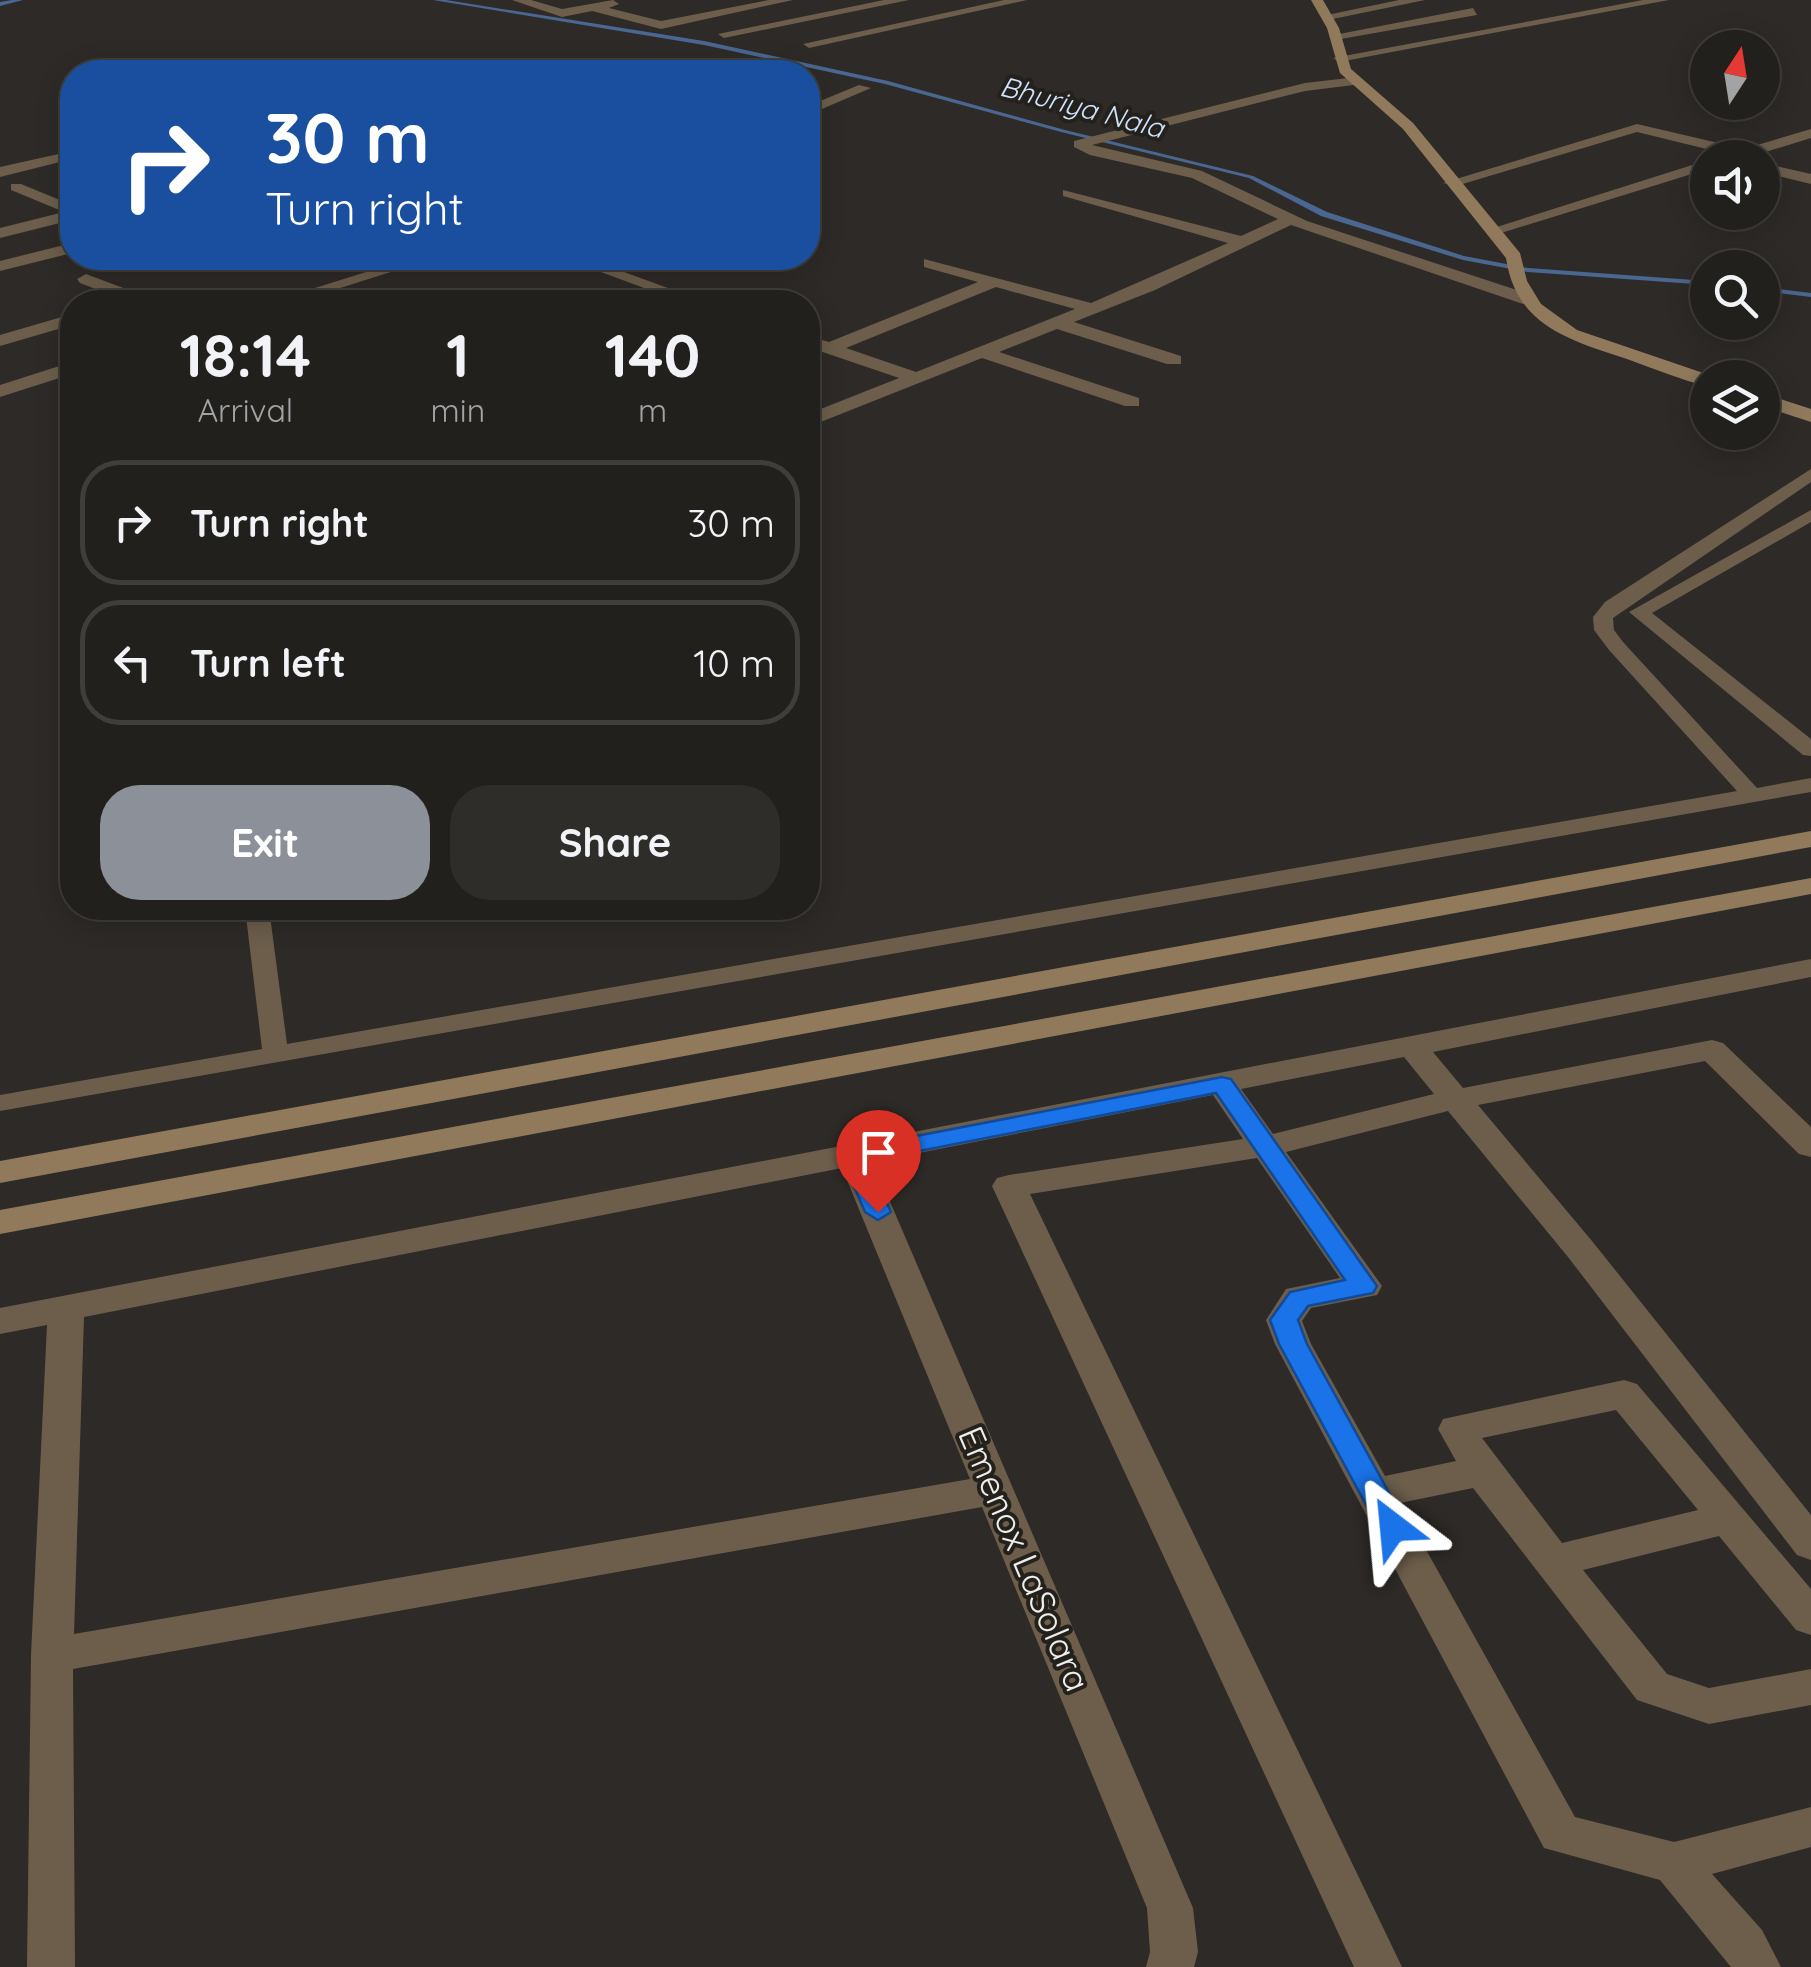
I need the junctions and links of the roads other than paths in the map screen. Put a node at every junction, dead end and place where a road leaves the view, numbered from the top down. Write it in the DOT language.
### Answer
graph roads {
  1 [pos="518,0"];
  2 [pos="635,0"];
  3 [pos="787,0"];
  4 [pos="903,0"];
  5 [pos="1020,0"];
  6 [pos="1316,0"];
  7 [pos="1419,0"];
  8 [pos="1663,0"];
  9 [pos="594,8"];
  10 [pos="1473,12"];
  11 [pos="1328,16"];
  12 [pos="724,34"];
  13 [pos="1335,36"];
  14 [pos="809,44"];
  15 [pos="1340,58"];
  16 [pos="1357,81"];
  17 [pos="864,88"];
  18 [pos="820,106"];
  19 [pos="1811,133"];
  20 [pos="1690,142"];
  21 [pos="1780,142"];
  22 [pos="60,158"];
  23 [pos="1690,170"];
  24 [pos="0,172"];
  25 [pos="1780,172"];
  26 [pos="1811,179"];
  27 [pos="1451,184"];
  28 [pos="16,187"];
  29 [pos="1068,193"];
  30 [pos="60,194"];
  31 [pos="43,198"];
  32 [pos="60,207"];
  33 [pos="60,216"];
  34 [pos="1291,219"];
  35 [pos="1492,232"];
  36 [pos="0,233"];
  37 [pos="1240,241"];
  38 [pos="60,251"];
  39 [pos="930,263"];
  40 [pos="0,266"];
  41 [pos="387,270"];
  42 [pos="605,270"];
  43 [pos="86,279"];
  44 [pos="995,281"];
  45 [pos="110,290"];
  46 [pos="319,290"];
  47 [pos="663,290"];
  48 [pos="1530,300"];
  49 [pos="1091,308"];
  50 [pos="1056,322"];
  51 [pos="60,323"];
  52 [pos="0,341"];
  53 [pos="820,344"];
  54 [pos="830,348"];
  55 [pos="981,352"];
  56 [pos="1174,360"];
  57 [pos="60,372"];
  58 [pos="1690,375"];
  59 [pos="916,378"];
  60 [pos="0,391"];
  61 [pos="1132,402"];
  62 [pos="1780,406"];
  63 [pos="1811,416"];
  64 [pos="820,417"];
  65 [pos="1811,474"];
  66 [pos="1811,514"];
  67 [pos="1806,741"];
  68 [pos="1811,785"];
  69 [pos="1752,795"];
  70 [pos="1811,839"];
  71 [pos="1811,886"];
  72 [pos="259,920"];
  73 [pos="1811,968"];
  74 [pos="1412,1047"];
  75 [pos="276,1056"];
  76 [pos="1222,1085"];
  77 [pos="1453,1100"];
  78 [pos="0,1102"];
  79 [pos="1266,1146"];
  80 [pos="1811,1146"];
  81 [pos="854,1156"];
  82 [pos="0,1172"];
  83 [pos="0,1222"];
  84 [pos="66,1309"];
  85 [pos="0,1321"];
  86 [pos="1482,1471"];
  87 [pos="994,1490"];
  88 [pos="1375,1493"];
  89 [pos="1728,1518"];
  90 [pos="1811,1544"];
  91 [pos="1553,1561"];
  92 [pos="1811,1618"];
  93 [pos="52,1654"];
  94 [pos="1811,1687"];
  95 [pos="1811,1827"];
  96 [pos="1674,1863"];
  97 [pos="51,1967"];
  98 [pos="1170,1967"];
  99 [pos="1378,1967"];
  100 [pos="1757,1967"];
  1 -- 9 [label="street"];
  2 -- 9 [label="street"];
  3 -- 9 [label="street"];
  4 -- 12 [label="street"];
  5 -- 14 [label="street"];
  6 -- 11 [label="street"];
  7 -- 11 [label="street"];
  8 -- 15 [label="street"];
  10 -- 13 [label="street"];
  11 -- 13 [label="street"];
  13 -- 15 [label="street"];
  15 -- 16 [label="street"];
  16 -- 27 [label="street"];
  16 -- 34 [label="street"];
  17 -- 18 [label="street"];
  19 -- 21 [label="street"];
  20 -- 27 [label="street"];
  22 -- 24 [label="street"];
  23 -- 35 [label="street"];
  25 -- 26 [label="street"];
  27 -- 35 [label="street"];
  28 -- 31 [label="street"];
  29 -- 37 [label="street"];
  30 -- 31 [label="street"];
  31 -- 32 [label="street"];
  33 -- 36 [label="street"];
  34 -- 37 [label="street"];
  34 -- 48 [label="street"];
  35 -- 48 [label="street"];
  37 -- 49 [label="street"];
  38 -- 40 [label="street"];
  39 -- 44 [label="street"];
  41 -- 46 [label="street"];
  42 -- 47 [label="street"];
  43 -- 45 [label="street"];
  44 -- 49 [label="street"];
  44 -- 54 [label="street"];
  48 -- 58 [label="street"];
  49 -- 50 [label="street"];
  50 -- 55 [label="street"];
  50 -- 56 [label="street"];
  51 -- 52 [label="street"];
  53 -- 54 [label="street"];
  54 -- 59 [label="street"];
  55 -- 59 [label="street"];
  55 -- 61 [label="street"];
  57 -- 60 [label="street"];
  59 -- 64 [label="street"];
  62 -- 63 [label="street"];
  65 -- 69 [label="lane"];
  66 -- 67 [label="lane"];
  68 -- 69 [label="lane"];
  69 -- 75 [label="lane"];
  70 -- 82 [label="street"];
  71 -- 83 [label="street"];
  72 -- 75 [label="lane"];
  73 -- 74 [label="street"];
  74 -- 76 [label="street"];
  74 -- 77 [label="street"];
  75 -- 78 [label="lane"];
  76 -- 79 [label="street"];
  76 -- 81 [label="street"];
  77 -- 79 [label="street"];
  77 -- 80 [label="street"];
  77 -- 90 [label="street"];
  79 -- 88 [label="street"];
  79 -- 99 [label="street"];
  81 -- 84 [label="street"];
  81 -- 87 [label="street, Emenox LaSolara"];
  84 -- 85 [label="street"];
  84 -- 93 [label="street"];
  86 -- 88 [label="street"];
  86 -- 89 [label="street"];
  86 -- 91 [label="street"];
  87 -- 93 [label="street"];
  87 -- 98 [label="street, Emenox LaSolara"];
  88 -- 96 [label="street"];
  89 -- 91 [label="street"];
  89 -- 92 [label="street"];
  91 -- 94 [label="street"];
  93 -- 97 [label="street"];
  95 -- 96 [label="street"];
  96 -- 100 [label="street"];
}
